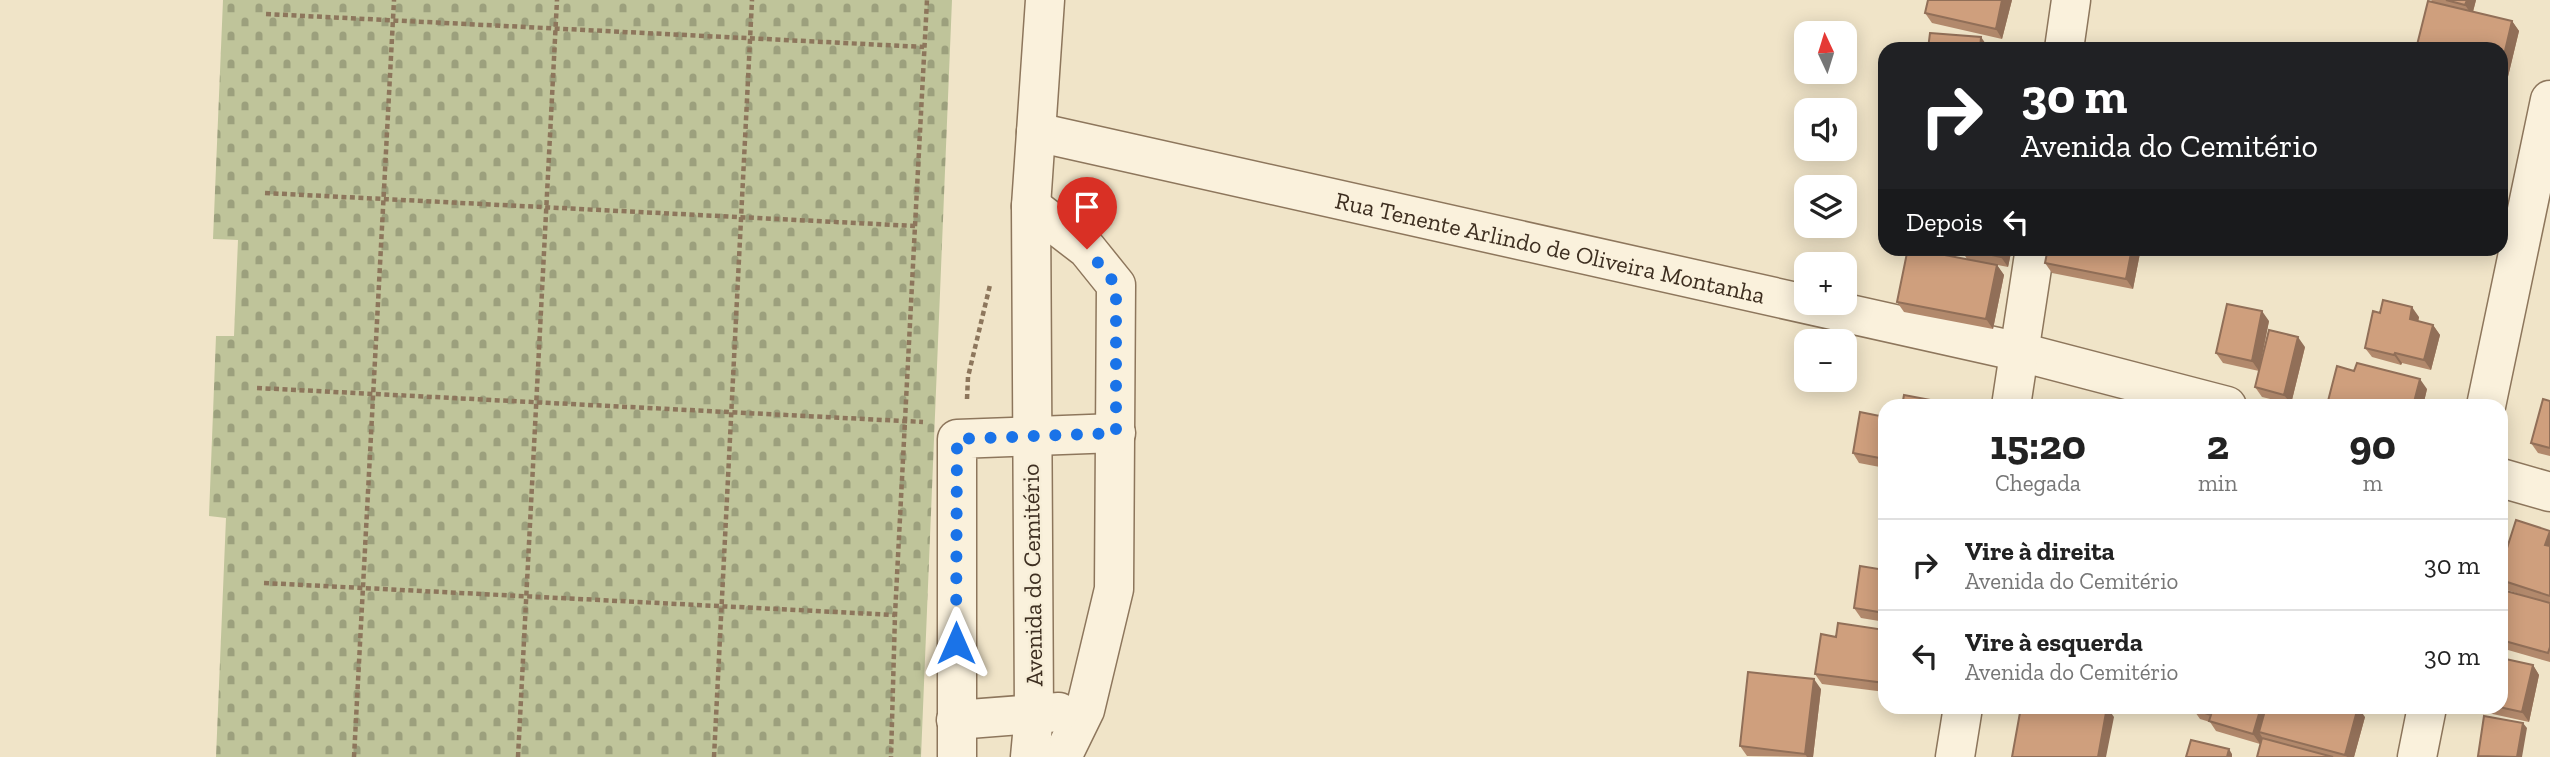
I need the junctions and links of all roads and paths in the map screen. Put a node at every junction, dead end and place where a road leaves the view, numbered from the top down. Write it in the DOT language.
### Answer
graph roads {
  1 [pos="394,0"];
  2 [pos="557,0"];
  3 [pos="752,0"];
  4 [pos="927,0"];
  5 [pos="1045,0"];
  6 [pos="2071,0"];
  7 [pos="267,13"];
  8 [pos="393,20"];
  9 [pos="556,28"];
  10 [pos="751,38"];
  11 [pos="2065,42"];
  12 [pos="924,47"];
  13 [pos="2550,100"];
  14 [pos="1036,132"];
  15 [pos="265,193"];
  16 [pos="384,198"];
  17 [pos="1031,206"];
  18 [pos="547,207"];
  19 [pos="741,217"];
  20 [pos="915,226"];
  21 [pos="2034,256"];
  22 [pos="990,284"];
  23 [pos="2020,352"];
  24 [pos="257,388"];
  25 [pos="373,394"];
  26 [pos="2012,399"];
  27 [pos="2200,399"];
  28 [pos="2487,399"];
  29 [pos="536,402"];
  30 [pos="731,412"];
  31 [pos="905,421"];
  32 [pos="962,424"];
  33 [pos="1116,433"];
  34 [pos="1031,435"];
  35 [pos="2508,480"];
  36 [pos="2550,492"];
  37 [pos="264,583"];
  38 [pos="363,588"];
  39 [pos="526,596"];
  40 [pos="721,606"];
  41 [pos="895,615"];
  42 [pos="1085,710"];
  43 [pos="1034,714"];
  44 [pos="1962,714"];
  45 [pos="2426,714"];
  46 [pos="956,739"];
  47 [pos="354,757"];
  48 [pos="518,757"];
  49 [pos="714,757"];
  50 [pos="891,757"];
  51 [pos="1030,757"];
  52 [pos="1062,757"];
  53 [pos="1955,757"];
  54 [pos="2417,757"];
  1 -- 8 [label="path"];
  2 -- 9 [label="path"];
  3 -- 10 [label="path"];
  4 -- 12 [label="path"];
  5 -- 14 [label="street, Avenida do Cemitério"];
  6 -- 11 [label="street"];
  7 -- 8 [label="path"];
  8 -- 9 [label="path"];
  8 -- 16 [label="path"];
  9 -- 10 [label="path"];
  9 -- 18 [label="path"];
  10 -- 12 [label="path"];
  10 -- 19 [label="path"];
  12 -- 20 [label="path"];
  13 -- 28 [label="street"];
  14 -- 17 [label="street, Avenida do Cemitério"];
  14 -- 23 [label="street, Rua Tenente Arlindo de Oliveira Montanha"];
  15 -- 16 [label="path"];
  16 -- 18 [label="path"];
  16 -- 25 [label="path"];
  17 -- 33 [label="street"];
  17 -- 34 [label="street, Avenida do Cemitério"];
  18 -- 19 [label="path"];
  18 -- 29 [label="path"];
  19 -- 20 [label="path"];
  19 -- 30 [label="path"];
  20 -- 31 [label="path"];
  21 -- 23 [label="street"];
  22 -- 32 [label="path"];
  23 -- 26 [label="street"];
  23 -- 27 [label="street, Rua Tenente Arlindo de Oliveira Montanha"];
  24 -- 25 [label="path"];
  25 -- 29 [label="path"];
  25 -- 38 [label="path"];
  29 -- 30 [label="path"];
  29 -- 39 [label="path"];
  30 -- 31 [label="path"];
  30 -- 40 [label="path"];
  31 -- 32 [label="path"];
  31 -- 41 [label="path"];
  32 -- 34 [label="street, Avenida do Cemitério"];
  32 -- 46 [label="street, Avenida do Cemitério"];
  33 -- 34 [label="street, Avenida do Cemitério"];
  33 -- 42 [label="street"];
  34 -- 43 [label="street, Avenida do Cemitério"];
  35 -- 36 [label="street"];
  37 -- 38 [label="path"];
  38 -- 39 [label="path"];
  38 -- 47 [label="path"];
  39 -- 40 [label="path"];
  39 -- 48 [label="path"];
  40 -- 41 [label="path"];
  40 -- 49 [label="path"];
  41 -- 50 [label="path"];
  42 -- 43 [label="street, Avenida do Cemitério"];
  42 -- 52 [label="street"];
  43 -- 46 [label="street, Avenida do Cemitério"];
  43 -- 51 [label="street, Avenida do Cemitério"];
  44 -- 53 [label="street"];
  45 -- 54 [label="street"];
}
